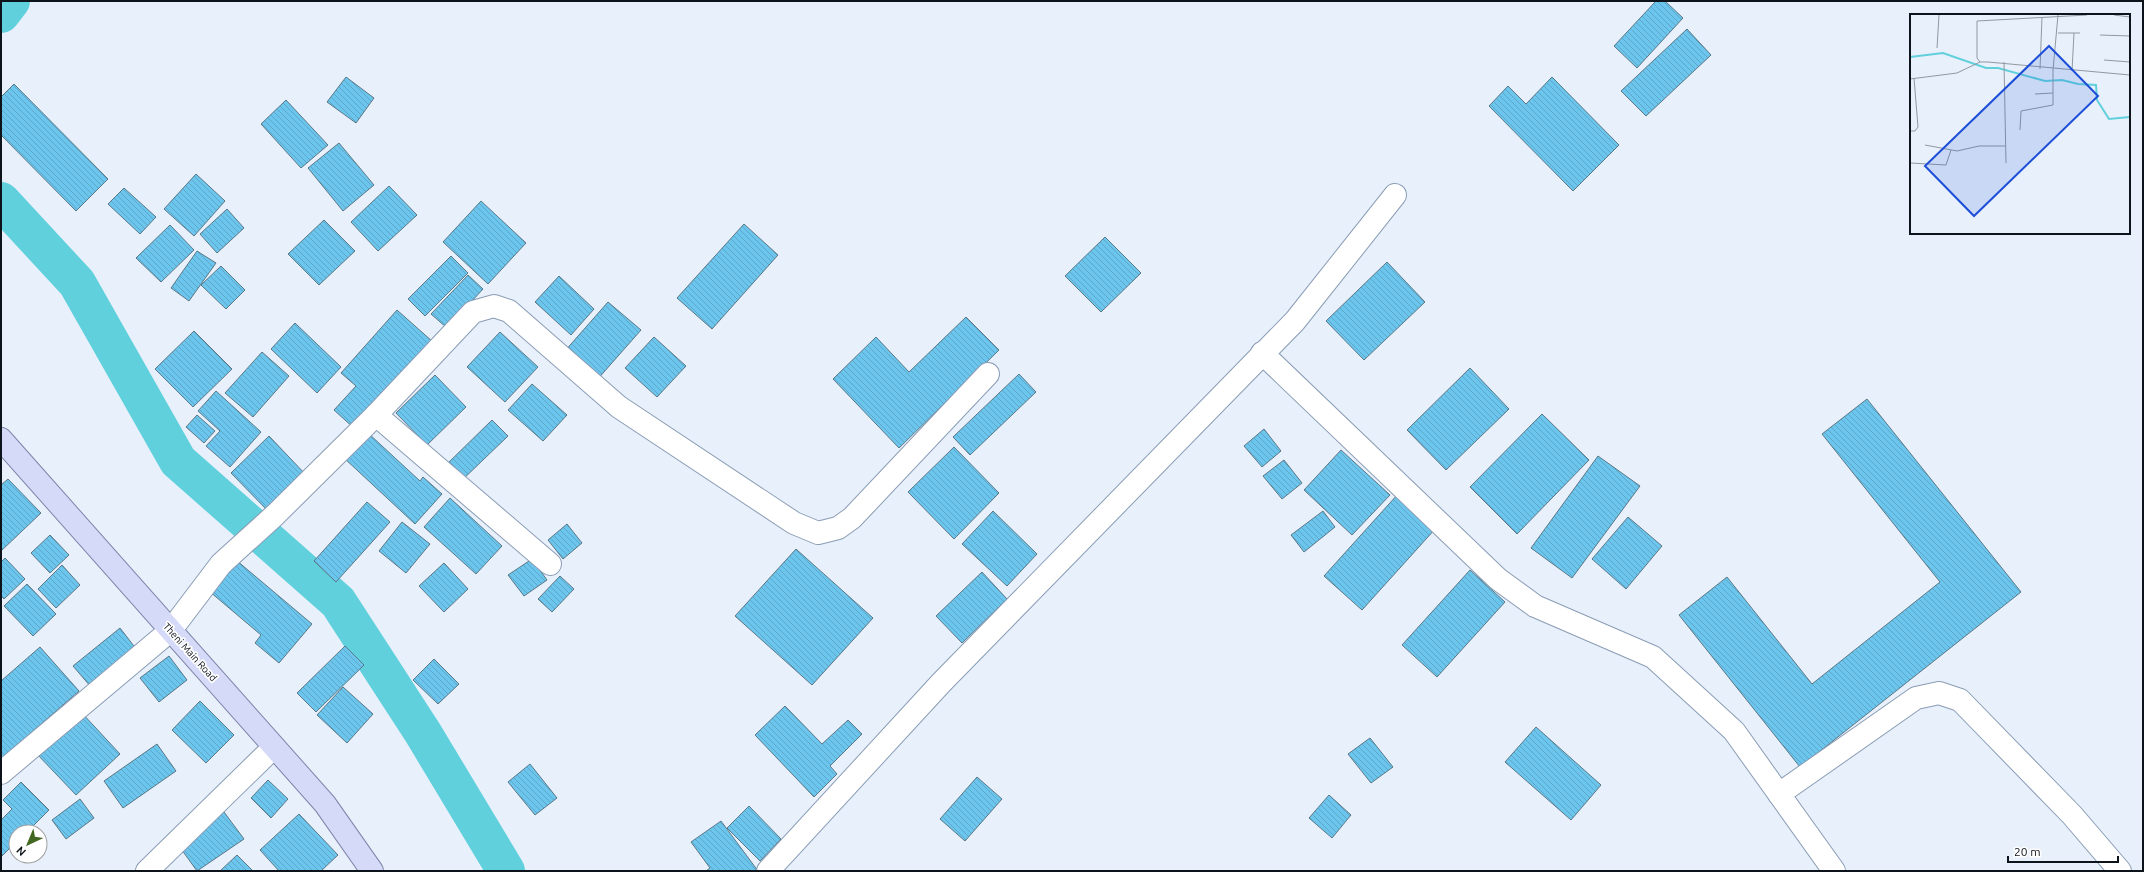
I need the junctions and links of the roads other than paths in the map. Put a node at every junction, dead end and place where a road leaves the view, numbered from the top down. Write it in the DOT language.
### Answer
graph roads {
  1 [pos="1395,195"];
  2 [pos="1262,352"];
  3 [pos="988,374"];
  4 [pos="376,415"];
  5 [pos="4,448"];
  6 [pos="550,564"];
  7 [pos="171,630"];
  8 [pos="274,747"];
  9 [pos="1,773"];
  10 [pos="1779,794"];
  11 [pos="147,871"];
  12 [pos="372,871"];
  13 [pos="768,871"];
  14 [pos="1834,871"];
  15 [pos="2120,871"];
  1 -- 2 [label="street"];
  2 -- 10 [label="street"];
  2 -- 13 [label="street"];
  3 -- 4 [label="street"];
  4 -- 6 [label="street"];
  4 -- 7 [label="street"];
  5 -- 7 [label="main road, Theni Main Road"];
  7 -- 8 [label="main road, Theni Main Road"];
  7 -- 9 [label="street"];
  8 -- 11 [label="street"];
  8 -- 12 [label="main road, Theni Main Road"];
  10 -- 14 [label="street"];
  10 -- 15 [label="street"];
}
